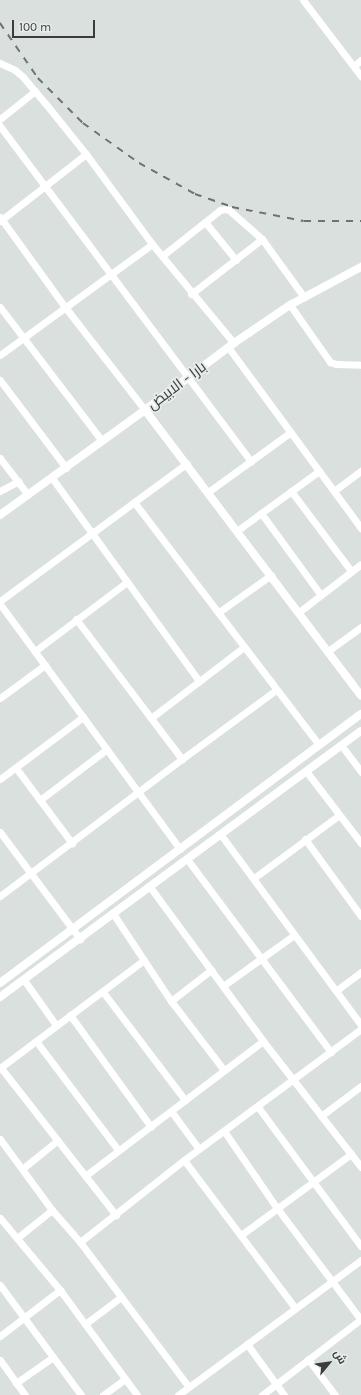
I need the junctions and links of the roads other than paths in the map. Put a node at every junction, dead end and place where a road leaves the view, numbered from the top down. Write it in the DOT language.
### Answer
graph roads {
  1 [pos="303,0"];
  2 [pos="361,60"];
  3 [pos="0,63"];
  4 [pos="354,66"];
  5 [pos="361,76"];
  6 [pos="34,91"];
  7 [pos="0,119"];
  8 [pos="0,126"];
  9 [pos="86,154"];
  10 [pos="44,185"];
  11 [pos="1,219"];
  12 [pos="205,222"];
  13 [pos="262,239"];
  14 [pos="152,244"];
  15 [pos="162,256"];
  16 [pos="236,260"];
  17 [pos="361,267"];
  18 [pos="111,274"];
  19 [pos="191,294"];
  20 [pos="304,297"];
  21 [pos="290,305"];
  22 [pos="0,307"];
  23 [pos="65,307"];
  24 [pos="24,337"];
  25 [pos="231,345"];
  26 [pos="0,355"];
  27 [pos="361,364"];
  28 [pos="188,378"];
  29 [pos="0,380"];
  30 [pos="145,410"];
  31 [pos="291,432"];
  32 [pos="102,441"];
  33 [pos="0,458"];
  34 [pos="251,461"];
  35 [pos="187,463"];
  36 [pos="66,468"];
  37 [pos="319,471"];
  38 [pos="361,471"];
  39 [pos="52,478"];
  40 [pos="19,481"];
  41 [pos="0,491"];
  42 [pos="291,491"];
  43 [pos="334,491"];
  44 [pos="208,492"];
  45 [pos="28,495"];
  46 [pos="134,502"];
  47 [pos="261,513"];
  48 [pos="0,516"];
  49 [pos="361,528"];
  50 [pos="238,530"];
  51 [pos="93,534"];
  52 [pos="361,564"];
  53 [pos="351,571"];
  54 [pos="271,575"];
  55 [pos="127,582"];
  56 [pos="320,594"];
  57 [pos="0,601"];
  58 [pos="0,604"];
  59 [pos="219,612"];
  60 [pos="299,612"];
  61 [pos="76,619"];
  62 [pos="361,627"];
  63 [pos="244,647"];
  64 [pos="35,651"];
  65 [pos="328,651"];
  66 [pos="45,665"];
  67 [pos="199,681"];
  68 [pos="276,690"];
  69 [pos="361,696"];
  70 [pos="0,698"];
  71 [pos="361,714"];
  72 [pos="83,717"];
  73 [pos="151,718"];
  74 [pos="361,731"];
  75 [pos="319,745"];
  76 [pos="341,745"];
  77 [pos="107,749"];
  78 [pos="182,759"];
  79 [pos="16,768"];
  80 [pos="306,771"];
  81 [pos="361,772"];
  82 [pos="0,779"];
  83 [pos="138,792"];
  84 [pos="40,800"];
  85 [pos="339,814"];
  86 [pos="0,832"];
  87 [pos="222,835"];
  88 [pos="305,839"];
  89 [pos="72,843"];
  90 [pos="361,843"];
  91 [pos="180,849"];
  92 [pos="187,860"];
  93 [pos="31,874"];
  94 [pos="254,878"];
  95 [pos="150,886"];
  96 [pos="0,896"];
  97 [pos="114,915"];
  98 [pos="361,916"];
  99 [pos="72,929"];
  100 [pos="294,935"];
  101 [pos="80,939"];
  102 [pos="260,959"];
  103 [pos="144,960"];
  104 [pos="211,970"];
  105 [pos="361,972"];
  106 [pos="24,980"];
  107 [pos="0,983"];
  108 [pos="224,986"];
  109 [pos="337,990"];
  110 [pos="102,992"];
  111 [pos="0,997"];
  112 [pos="171,1001"];
  113 [pos="70,1015"];
  114 [pos="56,1025"];
  115 [pos="361,1025"];
  116 [pos="361,1029"];
  117 [pos="36,1041"];
  118 [pos="263,1041"];
  119 [pos="331,1052"];
  120 [pos="0,1068"];
  121 [pos="224,1070"];
  122 [pos="293,1079"];
  123 [pos="360,1090"];
  124 [pos="185,1100"];
  125 [pos="258,1106"];
  126 [pos="171,1111"];
  127 [pos="321,1116"];
  128 [pos="151,1127"];
  129 [pos="224,1131"];
  130 [pos="0,1139"];
  131 [pos="58,1140"];
  132 [pos="199,1149"];
  133 [pos="118,1150"];
  134 [pos="351,1154"];
  135 [pos="184,1160"];
  136 [pos="361,1167"];
  137 [pos="22,1168"];
  138 [pos="85,1176"];
  139 [pos="313,1182"];
  140 [pos="277,1208"];
  141 [pos="52,1210"];
  142 [pos="116,1215"];
  143 [pos="0,1218"];
  144 [pos="241,1235"];
  145 [pos="17,1238"];
  146 [pos="80,1242"];
  147 [pos="361,1246"];
  148 [pos="361,1260"];
  149 [pos="333,1281"];
  150 [pos="0,1285"];
  151 [pos="60,1290"];
  152 [pos="121,1297"];
  153 [pos="295,1308"];
  154 [pos="25,1318"];
  155 [pos="361,1319"];
  156 [pos="85,1324"];
  157 [pos="0,1336"];
  158 [pos="247,1344"];
  159 [pos="53,1357"];
  160 [pos="308,1359"];
  161 [pos="0,1360"];
  162 [pos="125,1380"];
  163 [pos="16,1383"];
  164 [pos="276,1384"];
  165 [pos="189,1387"];
  166 [pos="25,1395"];
  167 [pos="81,1395"];
  168 [pos="103,1395"];
  169 [pos="137,1395"];
  170 [pos="178,1395"];
  171 [pos="262,1395"];
  172 [pos="284,1395"];
  173 [pos="335,1395"];
  1 -- 4 [label="street"];
  2 -- 4 [label="street"];
  3 -- 6 [label="street"];
  4 -- 5 [label="street"];
  6 -- 7 [label="street"];
  6 -- 9 [label="street"];
  8 -- 10 [label="street"];
  9 -- 10 [label="street"];
  9 -- 14 [label="street"];
  10 -- 11 [label="street"];
  10 -- 18 [label="street"];
  11 -- 23 [label="street"];
  12 -- 13 [label="street"];
  12 -- 15 [label="street"];
  12 -- 16 [label="street"];
  13 -- 16 [label="street"];
  13 -- 20 [label="street"];
  14 -- 15 [label="street"];
  14 -- 18 [label="street"];
  15 -- 19 [label="street"];
  16 -- 19 [label="street"];
  17 -- 20 [label="main road, بارا - الابيض"];
  18 -- 23 [label="street"];
  18 -- 28 [label="street"];
  19 -- 25 [label="street"];
  20 -- 21 [label="main road, بارا - الابيض"];
  21 -- 25 [label="main road, بارا - الابيض"];
  21 -- 27 [label="street"];
  22 -- 24 [label="street"];
  23 -- 24 [label="street"];
  23 -- 30 [label="street"];
  24 -- 26 [label="street"];
  24 -- 32 [label="street"];
  25 -- 28 [label="main road, بارا - الابيض"];
  25 -- 31 [label="street"];
  28 -- 30 [label="main road, بارا - الابيض"];
  28 -- 34 [label="street"];
  29 -- 36 [label="street"];
  30 -- 32 [label="main road, بارا - الابيض"];
  30 -- 35 [label="main road"];
  31 -- 34 [label="street"];
  31 -- 37 [label="street"];
  32 -- 36 [label="main road, بارا - الابيض"];
  33 -- 40 [label="street"];
  34 -- 44 [label="street"];
  35 -- 44 [label="main road"];
  35 -- 46 [label="street"];
  36 -- 39 [label="main road, بارا - الابيض"];
  37 -- 42 [label="street"];
  37 -- 43 [label="street"];
  38 -- 43 [label="street"];
  39 -- 45 [label="main road, بارا - الابيض"];
  39 -- 51 [label="street"];
  40 -- 41 [label="street"];
  40 -- 45 [label="street"];
  42 -- 47 [label="street"];
  42 -- 53 [label="street"];
  43 -- 49 [label="street"];
  44 -- 50 [label="main road"];
  45 -- 48 [label="main road, بارا - الابيض"];
  46 -- 51 [label="street"];
  46 -- 59 [label="street"];
  47 -- 50 [label="street"];
  47 -- 56 [label="street"];
  50 -- 54 [label="main road"];
  51 -- 55 [label="street"];
  51 -- 57 [label="street"];
  52 -- 53 [label="street"];
  53 -- 56 [label="street"];
  54 -- 59 [label="street"];
  54 -- 60 [label="main road"];
  55 -- 61 [label="street"];
  55 -- 67 [label="street"];
  56 -- 60 [label="street"];
  58 -- 64 [label="street"];
  59 -- 63 [label="street"];
  60 -- 65 [label="main road"];
  61 -- 64 [label="street"];
  61 -- 73 [label="street"];
  62 -- 65 [label="street"];
  63 -- 67 [label="street"];
  63 -- 68 [label="street"];
  64 -- 66 [label="street"];
  65 -- 69 [label="main road"];
  66 -- 70 [label="street"];
  66 -- 72 [label="street"];
  67 -- 73 [label="street"];
  68 -- 75 [label="street"];
  68 -- 78 [label="street"];
  71 -- 75 [label="main road"];
  72 -- 77 [label="street"];
  72 -- 79 [label="street"];
  73 -- 78 [label="street"];
  74 -- 76 [label="main road"];
  75 -- 91 [label="main road"];
  76 -- 80 [label="main road"];
  76 -- 81 [label="street"];
  77 -- 83 [label="street"];
  77 -- 84 [label="street"];
  78 -- 83 [label="street"];
  79 -- 82 [label="street"];
  79 -- 84 [label="street"];
  80 -- 85 [label="street"];
  80 -- 87 [label="main road"];
  83 -- 89 [label="street"];
  83 -- 91 [label="street"];
  84 -- 89 [label="street"];
  85 -- 88 [label="street"];
  85 -- 90 [label="street"];
  86 -- 93 [label="street"];
  87 -- 92 [label="main road"];
  87 -- 94 [label="street"];
  88 -- 94 [label="street"];
  88 -- 98 [label="street"];
  89 -- 93 [label="street"];
  91 -- 99 [label="main road"];
  92 -- 95 [label="main road"];
  92 -- 102 [label="street"];
  93 -- 96 [label="street"];
  93 -- 99 [label="street"];
  94 -- 100 [label="street"];
  95 -- 97 [label="main road"];
  95 -- 104 [label="street"];
  97 -- 101 [label="main road"];
  97 -- 103 [label="street"];
  99 -- 101 [label="street"];
  99 -- 107 [label="main road"];
  100 -- 102 [label="street"];
  100 -- 109 [label="street"];
  101 -- 106 [label="main road"];
  102 -- 108 [label="street"];
  102 -- 119 [label="street"];
  103 -- 110 [label="street"];
  103 -- 112 [label="street"];
  104 -- 108 [label="street"];
  104 -- 112 [label="street"];
  105 -- 109 [label="street"];
  106 -- 111 [label="main road"];
  106 -- 114 [label="street"];
  108 -- 118 [label="street"];
  109 -- 115 [label="street"];
  110 -- 113 [label="street"];
  110 -- 124 [label="street"];
  112 -- 121 [label="street"];
  113 -- 114 [label="street"];
  113 -- 128 [label="street"];
  114 -- 117 [label="street"];
  116 -- 119 [label="street"];
  117 -- 120 [label="street"];
  117 -- 133 [label="street"];
  118 -- 121 [label="street"];
  118 -- 122 [label="street"];
  119 -- 122 [label="street"];
  120 -- 131 [label="street"];
  121 -- 124 [label="street"];
  122 -- 125 [label="street"];
  122 -- 127 [label="street"];
  123 -- 127 [label="street"];
  124 -- 126 [label="street"];
  125 -- 129 [label="street"];
  125 -- 139 [label="street"];
  126 -- 128 [label="street"];
  126 -- 132 [label="street"];
  127 -- 134 [label="street"];
  128 -- 133 [label="street"];
  129 -- 132 [label="street"];
  129 -- 140 [label="street"];
  130 -- 137 [label="street"];
  131 -- 137 [label="street"];
  131 -- 138 [label="street"];
  132 -- 135 [label="street"];
  133 -- 138 [label="street"];
  134 -- 136 [label="street"];
  134 -- 139 [label="street"];
  135 -- 142 [label="street"];
  135 -- 144 [label="street"];
  137 -- 141 [label="street"];
  138 -- 142 [label="street"];
  139 -- 140 [label="street"];
  139 -- 147 [label="street"];
  140 -- 144 [label="street"];
  140 -- 149 [label="street"];
  141 -- 145 [label="street"];
  141 -- 146 [label="street"];
  142 -- 146 [label="street"];
  143 -- 145 [label="street"];
  144 -- 153 [label="street"];
  145 -- 151 [label="street"];
  146 -- 152 [label="street"];
  148 -- 149 [label="street"];
  149 -- 153 [label="street"];
  149 -- 155 [label="street"];
  150 -- 154 [label="street"];
  151 -- 154 [label="street"];
  151 -- 156 [label="street"];
  152 -- 156 [label="street"];
  152 -- 165 [label="street"];
  153 -- 158 [label="street"];
  154 -- 157 [label="street"];
  154 -- 159 [label="street"];
  155 -- 160 [label="street"];
  156 -- 162 [label="street"];
  158 -- 164 [label="street"];
  158 -- 165 [label="street"];
  159 -- 163 [label="street"];
  159 -- 167 [label="street"];
  160 -- 164 [label="street"];
  160 -- 173 [label="street"];
  161 -- 163 [label="street"];
  162 -- 168 [label="street"];
  162 -- 169 [label="street"];
  163 -- 166 [label="street"];
  164 -- 171 [label="street"];
  164 -- 172 [label="street"];
  165 -- 170 [label="street"];
}
